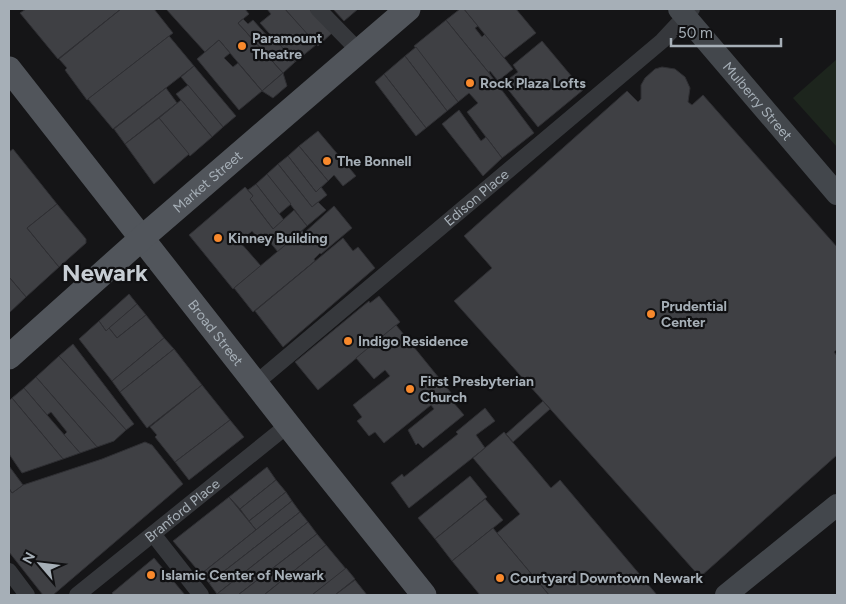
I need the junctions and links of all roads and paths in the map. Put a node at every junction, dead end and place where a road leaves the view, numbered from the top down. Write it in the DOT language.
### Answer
graph roads {
  1 [pos="318,9"];
  2 [pos="408,9"];
  3 [pos="685,11"];
  4 [pos="360,52"];
  5 [pos="9,69"];
  6 [pos="837,194"];
  7 [pos="142,238"];
  8 [pos="9,357"];
  9 [pos="256,383"];
  10 [pos="288,425"];
  11 [pos="837,505"];
  12 [pos="153,534"];
  13 [pos="9,570"];
  14 [pos="28,595"];
  15 [pos="77,595"];
  16 [pos="201,595"];
  17 [pos="424,595"];
  18 [pos="726,595"];
  1 -- 4 [label="street"];
  2 -- 4 [label="main road, Market Street"];
  3 -- 6 [label="street, Mulberry Street"];
  3 -- 9 [label="street, Edison Place"];
  4 -- 7 [label="main road, Market Street"];
  5 -- 7 [label="main road, Broad Street"];
  7 -- 8 [label="main road, Market Street"];
  7 -- 9 [label="main road, Broad Street"];
  9 -- 10 [label="main road, Broad Street"];
  10 -- 12 [label="street, Branford Place"];
  10 -- 17 [label="main road, Broad Street"];
  11 -- 18 [label="street"];
  12 -- 15 [label="street, Branford Place"];
  12 -- 16 [label="street"];
  13 -- 14 [label="street"];
}
